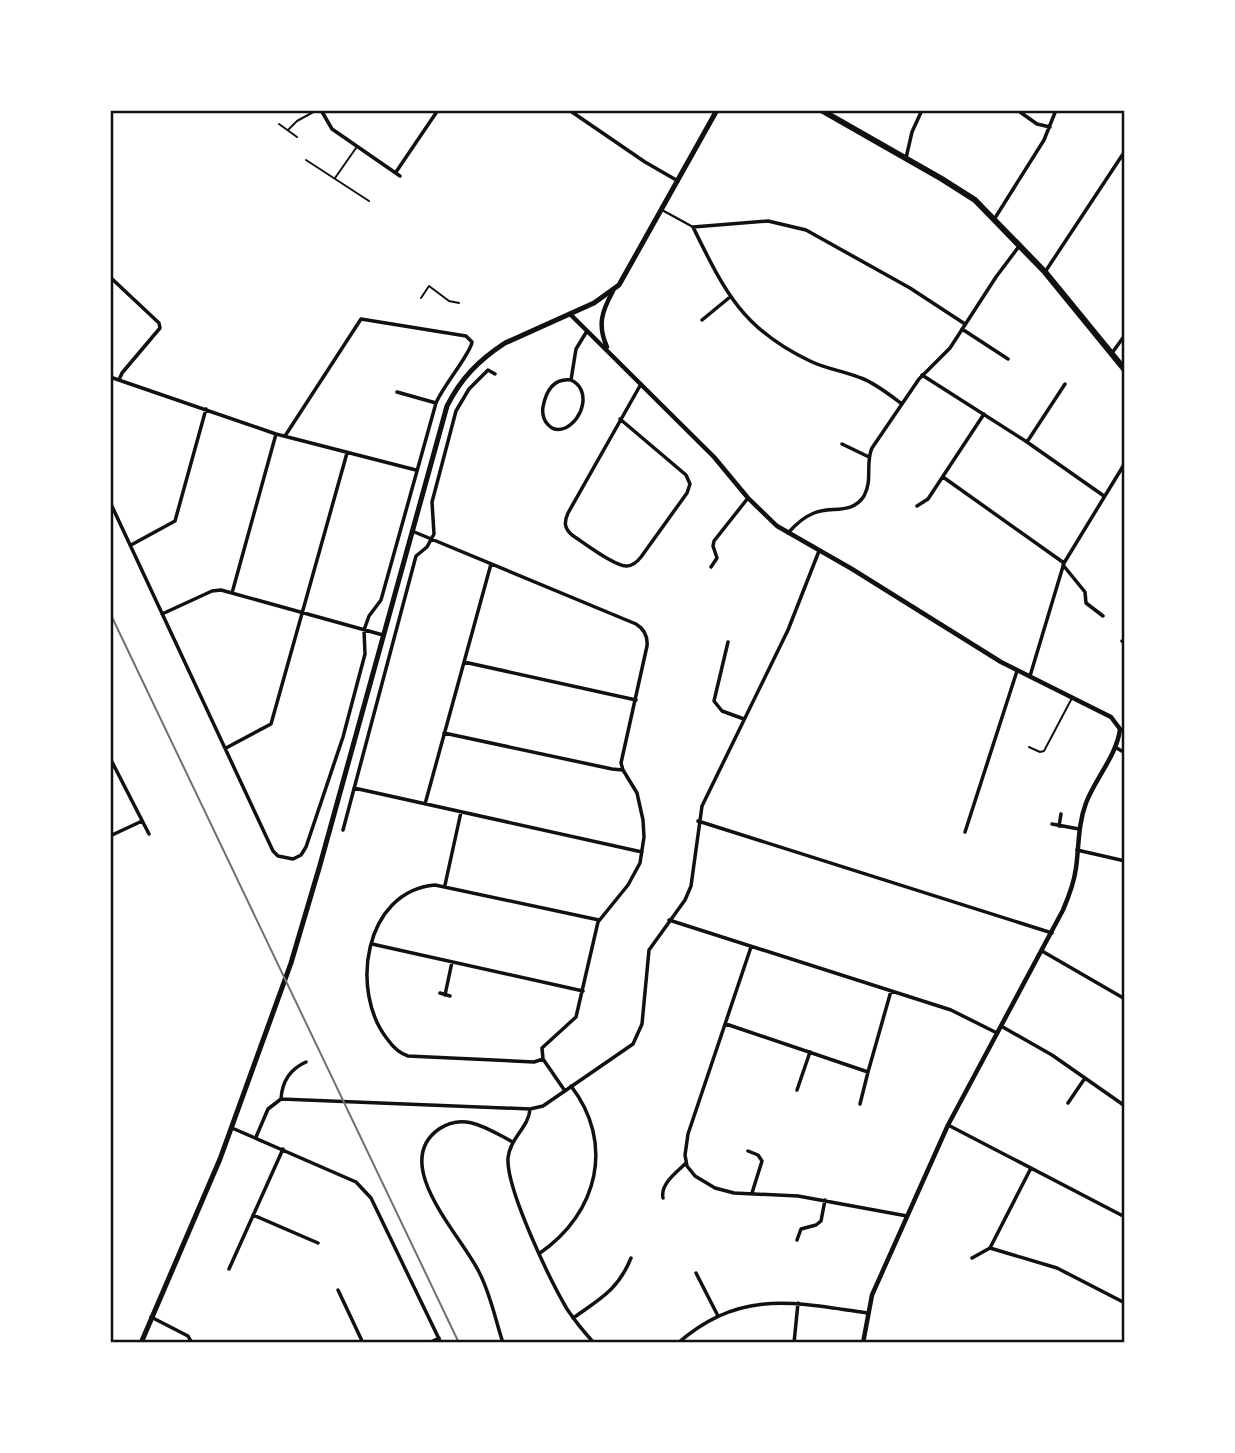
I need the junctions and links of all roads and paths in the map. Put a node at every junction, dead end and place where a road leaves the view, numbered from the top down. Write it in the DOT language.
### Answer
graph roads {
  1 [pos="319,110"];
  2 [pos="438,110"];
  3 [pos="569,110"];
  4 [pos="717,110"];
  5 [pos="821,110"];
  6 [pos="922,110"];
  7 [pos="1021,110"];
  8 [pos="1056,110"];
  9 [pos="279,124"];
  10 [pos="1050,127"];
  11 [pos="288,130"];
  12 [pos="297,137"];
  13 [pos="356,148"];
  14 [pos="1125,151"];
  15 [pos="906,158"];
  16 [pos="306,160"];
  17 [pos="335,179"];
  18 [pos="678,181"];
  19 [pos="369,201"];
  20 [pos="662,210"];
  21 [pos="995,218"];
  22 [pos="693,227"];
  23 [pos="1020,245"];
  24 [pos="1045,272"];
  25 [pos="110,277"];
  26 [pos="613,291"];
  27 [pos="421,298"];
  28 [pos="730,298"];
  29 [pos="459,303"];
  30 [pos="570,314"];
  31 [pos="702,320"];
  32 [pos="965,324"];
  33 [pos="962,329"];
  34 [pos="587,331"];
  35 [pos="1125,335"];
  36 [pos="608,351"];
  37 [pos="1112,353"];
  38 [pos="1008,359"];
  39 [pos="1125,370"];
  40 [pos="495,374"];
  41 [pos="922,375"];
  42 [pos="110,377"];
  43 [pos="119,380"];
  44 [pos="571,380"];
  45 [pos="641,384"];
  46 [pos="1065,384"];
  47 [pos="397,392"];
  48 [pos="436,403"];
  49 [pos="902,404"];
  50 [pos="206,410"];
  51 [pos="984,414"];
  52 [pos="620,419"];
  53 [pos="276,434"];
  54 [pos="285,436"];
  55 [pos="1027,442"];
  56 [pos="842,444"];
  57 [pos="347,453"];
  58 [pos="869,457"];
  59 [pos="1125,463"];
  60 [pos="416,470"];
  61 [pos="943,477"];
  62 [pos="1104,496"];
  63 [pos="748,498"];
  64 [pos="110,502"];
  65 [pos="917,506"];
  66 [pos="411,531"];
  67 [pos="788,533"];
  68 [pos="432,538"];
  69 [pos="130,545"];
  70 [pos="819,551"];
  71 [pos="491,564"];
  72 [pos="1063,564"];
  73 [pos="711,567"];
  74 [pos="232,593"];
  75 [pos="304,612"];
  76 [pos="162,614"];
  77 [pos="1103,616"];
  78 [pos="364,630"];
  79 [pos="384,636"];
  80 [pos="728,642"];
  81 [pos="464,662"];
  82 [pos="1017,671"];
  83 [pos="1030,676"];
  84 [pos="1073,698"];
  85 [pos="636,700"];
  86 [pos="744,719"];
  87 [pos="444,733"];
  88 [pos="1029,747"];
  89 [pos="1115,747"];
  90 [pos="226,748"];
  91 [pos="1125,753"];
  92 [pos="110,758"];
  93 [pos="623,770"];
  94 [pos="354,788"];
  95 [pos="425,804"];
  96 [pos="461,812"];
  97 [pos="1061,814"];
  98 [pos="142,821"];
  99 [pos="698,821"];
  100 [pos="1052,824"];
  101 [pos="1059,826"];
  102 [pos="1079,829"];
  103 [pos="344,830"];
  104 [pos="965,832"];
  105 [pos="149,834"];
  106 [pos="110,836"];
  107 [pos="1077,850"];
  108 [pos="642,852"];
  109 [pos="1125,861"];
  110 [pos="445,886"];
  111 [pos="599,920"];
  112 [pos="669,920"];
  113 [pos="1052,933"];
  114 [pos="372,944"];
  115 [pos="751,947"];
  116 [pos="1042,951"];
  117 [pos="452,962"];
  118 [pos="583,990"];
  119 [pos="891,990"];
  120 [pos="445,995"];
  121 [pos="1125,999"];
  122 [pos="726,1024"];
  123 [pos="1001,1026"];
  124 [pos="997,1033"];
  125 [pos="810,1052"];
  126 [pos="544,1059"];
  127 [pos="306,1062"];
  128 [pos="868,1072"];
  129 [pos="1085,1078"];
  130 [pos="277,1082"];
  131 [pos="284,1084"];
  132 [pos="571,1086"];
  133 [pos="797,1090"];
  134 [pos="565,1091"];
  135 [pos="281,1099"];
  136 [pos="1068,1102"];
  137 [pos="860,1104"];
  138 [pos="1125,1106"];
  139 [pos="530,1109"];
  140 [pos="948,1125"];
  141 [pos="232,1128"];
  142 [pos="256,1137"];
  143 [pos="513,1142"];
  144 [pos="283,1149"];
  145 [pos="748,1151"];
  146 [pos="686,1163"];
  147 [pos="1031,1168"];
  148 [pos="752,1194"];
  149 [pos="663,1198"];
  150 [pos="825,1200"];
  151 [pos="253,1215"];
  152 [pos="907,1216"];
  153 [pos="1125,1217"];
  154 [pos="797,1240"];
  155 [pos="318,1243"];
  156 [pos="990,1248"];
  157 [pos="540,1253"];
  158 [pos="631,1258"];
  159 [pos="972,1258"];
  160 [pos="229,1269"];
  161 [pos="696,1273"];
  162 [pos="338,1290"];
  163 [pos="798,1303"];
  164 [pos="1125,1303"];
  165 [pos="867,1313"];
  166 [pos="718,1316"];
  167 [pos="151,1317"];
  168 [pos="573,1318"];
  169 [pos="440,1340"];
  170 [pos="141,1343"];
  171 [pos="192,1343"];
  172 [pos="363,1343"];
  173 [pos="429,1343"];
  174 [pos="503,1343"];
  175 [pos="594,1343"];
  176 [pos="678,1343"];
  177 [pos="794,1343"];
  178 [pos="863,1343"];
  1 -- 11 [label="lane"];
  1 -- 13 [label="street"];
  2 -- 13 [label="street"];
  3 -- 18 [label="street"];
  4 -- 18 [label="main road"];
  5 -- 15 [label="main road"];
  6 -- 15 [label="street"];
  7 -- 10 [label="street"];
  8 -- 10 [label="street"];
  9 -- 11 [label="lane"];
  10 -- 21 [label="street"];
  11 -- 12 [label="lane"];
  13 -- 17 [label="lane"];
  14 -- 24 [label="street"];
  15 -- 21 [label="main road"];
  16 -- 17 [label="lane"];
  17 -- 19 [label="lane"];
  18 -- 20 [label="main road"];
  20 -- 22 [label="street"];
  20 -- 26 [label="main road"];
  21 -- 23 [label="main road"];
  22 -- 28 [label="street"];
  22 -- 32 [label="street"];
  23 -- 24 [label="main road"];
  23 -- 32 [label="street"];
  24 -- 37 [label="main road"];
  25 -- 43 [label="street"];
  26 -- 30 [label="main road"];
  26 -- 36 [label="street"];
  27 -- 29 [label="lane"];
  28 -- 31 [label="street"];
  28 -- 49 [label="street"];
  30 -- 34 [label="street"];
  30 -- 66 [label="main road"];
  32 -- 33 [label="street"];
  33 -- 38 [label="street"];
  33 -- 41 [label="street"];
  34 -- 36 [label="street"];
  34 -- 44 [label="street"];
  35 -- 37 [label="street"];
  36 -- 45 [label="street"];
  37 -- 39 [label="main road"];
  40 -- 68 [label="street"];
  41 -- 49 [label="street"];
  41 -- 51 [label="street"];
  42 -- 43 [label="street"];
  43 -- 50 [label="street"];
  44 -- 44 [label="street"];
  45 -- 52 [label="street"];
  45 -- 63 [label="street"];
  46 -- 55 [label="street"];
  47 -- 48 [label="street"];
  48 -- 54 [label="street"];
  48 -- 60 [label="street"];
  49 -- 58 [label="street"];
  50 -- 53 [label="street"];
  50 -- 69 [label="street"];
  51 -- 55 [label="street"];
  51 -- 61 [label="street"];
  52 -- 52 [label="street"];
  53 -- 54 [label="street"];
  53 -- 74 [label="street"];
  54 -- 57 [label="street"];
  55 -- 62 [label="street"];
  56 -- 58 [label="street"];
  57 -- 60 [label="street"];
  57 -- 75 [label="street"];
  58 -- 67 [label="street"];
  59 -- 62 [label="street"];
  60 -- 78 [label="street"];
  61 -- 65 [label="street"];
  61 -- 72 [label="street"];
  62 -- 72 [label="street"];
  63 -- 67 [label="street"];
  63 -- 73 [label="street"];
  64 -- 69 [label="street"];
  66 -- 68 [label="street"];
  66 -- 79 [label="main road"];
  67 -- 70 [label="street"];
  68 -- 71 [label="street"];
  68 -- 94 [label="street"];
  69 -- 76 [label="street"];
  70 -- 82 [label="street"];
  70 -- 86 [label="street"];
  71 -- 81 [label="street"];
  71 -- 85 [label="street"];
  72 -- 77 [label="street"];
  72 -- 83 [label="street"];
  74 -- 75 [label="street"];
  74 -- 76 [label="street"];
  75 -- 78 [label="street"];
  75 -- 90 [label="street"];
  76 -- 90 [label="street"];
  78 -- 79 [label="street"];
  78 -- 90 [label="street"];
  79 -- 141 [label="main road"];
  80 -- 86 [label="street"];
  81 -- 85 [label="street"];
  81 -- 87 [label="street"];
  82 -- 83 [label="street"];
  82 -- 104 [label="street"];
  83 -- 84 [label="street"];
  84 -- 88 [label="lane"];
  84 -- 89 [label="street"];
  85 -- 93 [label="street"];
  86 -- 99 [label="street"];
  87 -- 93 [label="street"];
  87 -- 95 [label="street"];
  89 -- 91 [label="street"];
  89 -- 102 [label="street"];
  92 -- 98 [label="street"];
  93 -- 108 [label="street"];
  94 -- 95 [label="street"];
  94 -- 103 [label="street"];
  95 -- 96 [label="street"];
  96 -- 108 [label="street"];
  96 -- 110 [label="street"];
  97 -- 101 [label="street"];
  98 -- 105 [label="street"];
  98 -- 106 [label="street"];
  99 -- 112 [label="street"];
  99 -- 113 [label="street"];
  100 -- 101 [label="street"];
  101 -- 102 [label="street"];
  102 -- 107 [label="street"];
  107 -- 109 [label="street"];
  107 -- 113 [label="street"];
  108 -- 111 [label="street"];
  110 -- 111 [label="street"];
  110 -- 114 [label="street"];
  111 -- 118 [label="street"];
  112 -- 115 [label="street"];
  112 -- 132 [label="street"];
  113 -- 116 [label="street"];
  114 -- 117 [label="street"];
  114 -- 126 [label="street"];
  115 -- 119 [label="street"];
  115 -- 122 [label="street"];
  116 -- 121 [label="street"];
  116 -- 123 [label="street"];
  117 -- 118 [label="street"];
  117 -- 120 [label="street"];
  118 -- 126 [label="street"];
  119 -- 124 [label="street"];
  119 -- 128 [label="street"];
  122 -- 125 [label="street"];
  122 -- 146 [label="street"];
  123 -- 124 [label="street"];
  123 -- 129 [label="street"];
  124 -- 140 [label="street"];
  125 -- 128 [label="street"];
  125 -- 133 [label="street"];
  126 -- 134 [label="street"];
  127 -- 131 [label="street"];
  128 -- 137 [label="street"];
  129 -- 136 [label="street"];
  129 -- 138 [label="street"];
  130 -- 131 [label="street"];
  131 -- 135 [label="street"];
  132 -- 134 [label="street"];
  132 -- 157 [label="street"];
  134 -- 139 [label="street"];
  135 -- 139 [label="street"];
  135 -- 142 [label="street"];
  139 -- 143 [label="street"];
  140 -- 147 [label="street"];
  140 -- 152 [label="street"];
  141 -- 142 [label="street"];
  141 -- 167 [label="main road"];
  142 -- 144 [label="street"];
  143 -- 157 [label="street"];
  143 -- 174 [label="street"];
  144 -- 151 [label="street"];
  144 -- 169 [label="street"];
  145 -- 148 [label="street"];
  146 -- 148 [label="street"];
  146 -- 149 [label="street"];
  147 -- 153 [label="street"];
  147 -- 156 [label="street"];
  148 -- 150 [label="street"];
  150 -- 152 [label="street"];
  150 -- 154 [label="street"];
  151 -- 155 [label="street"];
  151 -- 160 [label="street"];
  152 -- 165 [label="street"];
  156 -- 159 [label="street"];
  156 -- 164 [label="street"];
  157 -- 168 [label="street"];
  158 -- 168 [label="street"];
  161 -- 166 [label="street"];
  162 -- 172 [label="street"];
  163 -- 165 [label="street"];
  163 -- 166 [label="street"];
  163 -- 177 [label="street"];
  165 -- 178 [label="street"];
  166 -- 176 [label="street"];
  167 -- 170 [label="main road"];
  167 -- 171 [label="street"];
  168 -- 175 [label="street"];
  169 -- 173 [label="street"];
}
